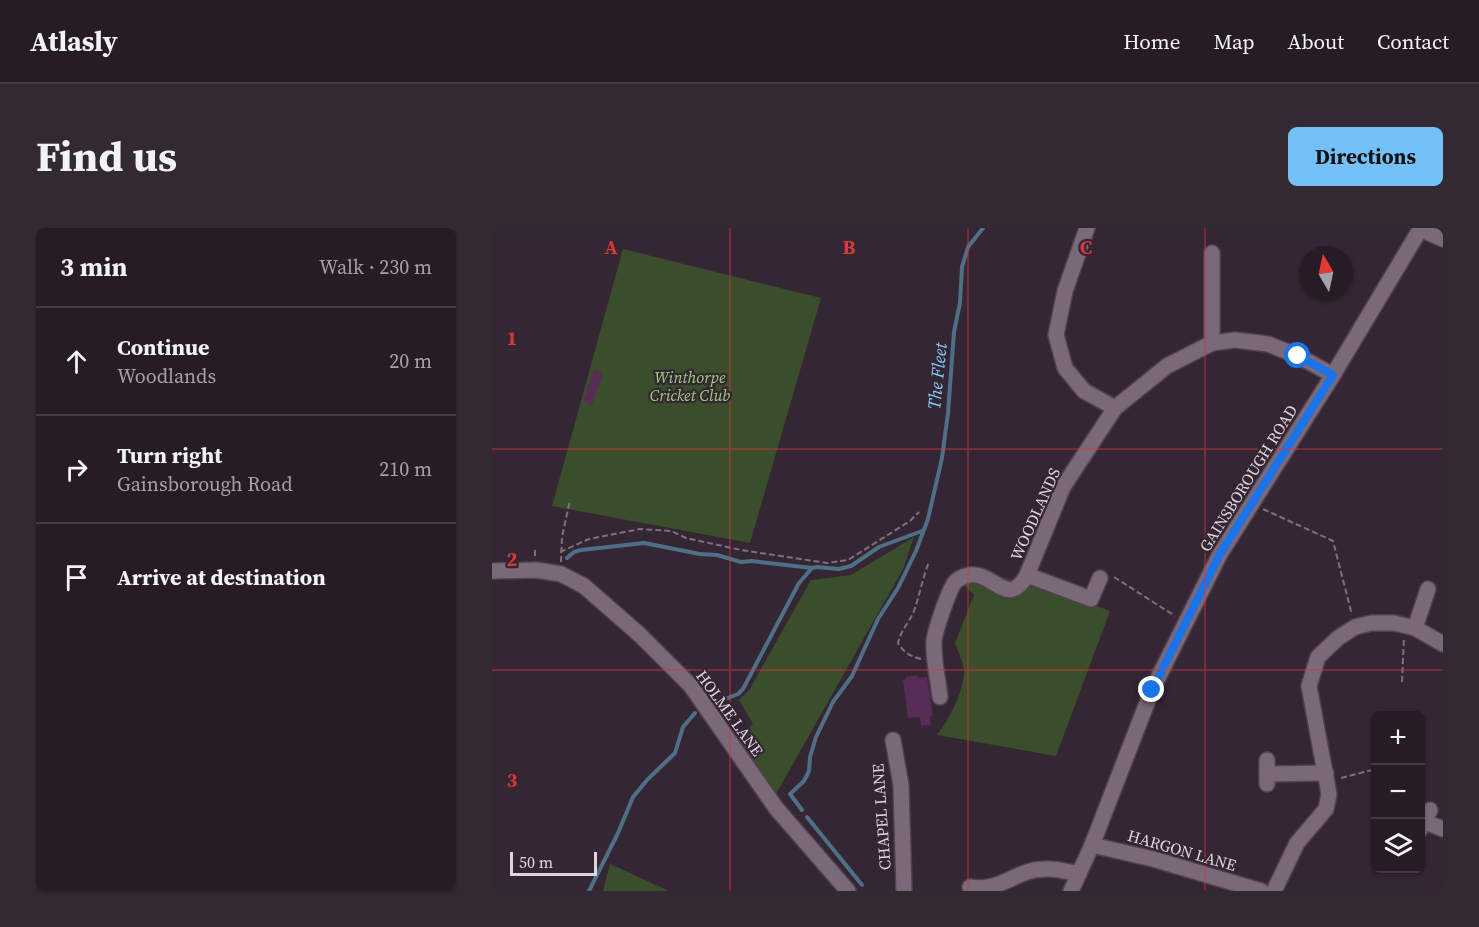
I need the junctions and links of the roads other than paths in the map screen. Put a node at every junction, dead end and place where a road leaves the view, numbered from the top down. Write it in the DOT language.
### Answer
graph roads {
  1 [pos="1087,228"];
  2 [pos="1421,229"];
  3 [pos="1443,239"];
  4 [pos="1212,253"];
  5 [pos="1212,343"];
  6 [pos="1333,375"];
  7 [pos="1115,408"];
  8 [pos="492,571"];
  9 [pos="1028,575"];
  10 [pos="1100,578"];
  11 [pos="1428,589"];
  12 [pos="1410,627"];
  13 [pos="1443,645"];
  14 [pos="940,697"];
  15 [pos="893,740"];
  16 [pos="1267,773"];
  17 [pos="1326,778"];
  18 [pos="1425,820"];
  19 [pos="1443,829"];
  20 [pos="1092,844"];
  21 [pos="1079,874"];
  22 [pos="970,887"];
  23 [pos="1240,888"];
  24 [pos="848,891"];
  25 [pos="904,891"];
  26 [pos="1071,891"];
  27 [pos="1261,891"];
  28 [pos="1274,891"];
  1 -- 7 [label="street"];
  2 -- 3 [label="street"];
  2 -- 6 [label="street, GAINSBOROUGH ROAD"];
  4 -- 5 [label="street"];
  5 -- 6 [label="street, WOODLANDS"];
  5 -- 7 [label="street, WOODLANDS"];
  6 -- 20 [label="street, GAINSBOROUGH ROAD"];
  7 -- 9 [label="street, WOODLANDS"];
  8 -- 24 [label="street, HOLME LANE"];
  9 -- 10 [label="street"];
  9 -- 14 [label="street"];
  11 -- 12 [label="street"];
  12 -- 13 [label="street"];
  12 -- 17 [label="street"];
  15 -- 25 [label="street, CHAPEL LANE"];
  16 -- 17 [label="street"];
  17 -- 28 [label="street"];
  18 -- 19 [label="street"];
  20 -- 21 [label="street, GAINSBOROUGH ROAD"];
  20 -- 23 [label="street, HARGON LANE"];
  21 -- 22 [label="street"];
  21 -- 26 [label="street, GAINSBOROUGH ROAD"];
  23 -- 27 [label="street, HARGON LANE"];
}
